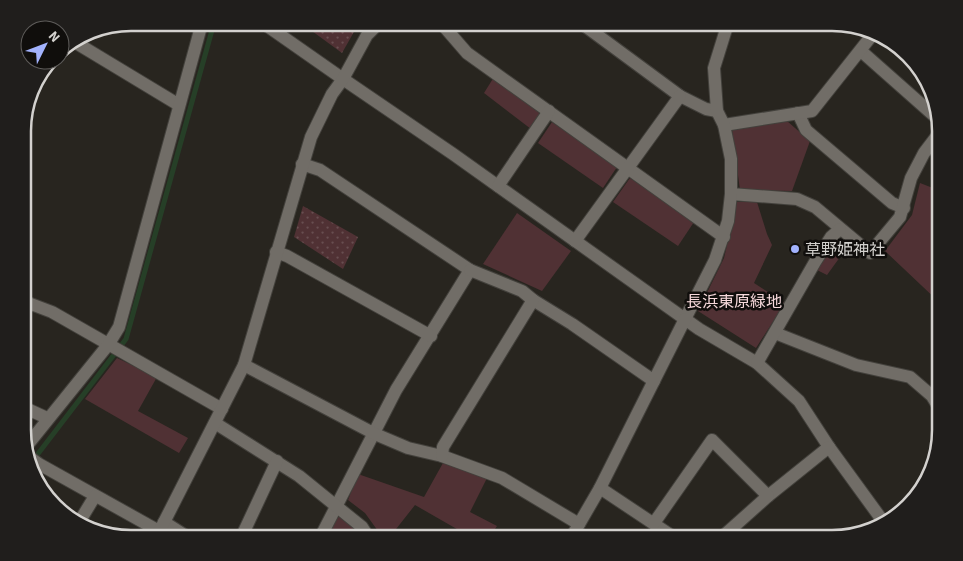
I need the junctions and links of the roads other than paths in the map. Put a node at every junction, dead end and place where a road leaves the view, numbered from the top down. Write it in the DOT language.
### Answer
graph roads {
  1 [pos="200,31"];
  2 [pos="275,31"];
  3 [pos="370,31"];
  4 [pos="448,31"];
  5 [pos="593,31"];
  6 [pos="726,31"];
  7 [pos="869,39"];
  8 [pos="80,45"];
  9 [pos="860,51"];
  10 [pos="343,80"];
  11 [pos="680,96"];
  12 [pos="179,105"];
  13 [pos="549,111"];
  14 [pos="717,111"];
  15 [pos="930,112"];
  16 [pos="798,113"];
  17 [pos="724,125"];
  18 [pos="932,142"];
  19 [pos="302,164"];
  20 [pos="627,168"];
  21 [pos="498,186"];
  22 [pos="731,194"];
  23 [pos="904,208"];
  24 [pos="840,229"];
  25 [pos="724,237"];
  26 [pos="575,241"];
  27 [pos="276,252"];
  28 [pos="470,270"];
  29 [pos="533,300"];
  30 [pos="31,305"];
  31 [pos="685,319"];
  32 [pos="775,333"];
  33 [pos="431,336"];
  34 [pos="108,345"];
  35 [pos="757,363"];
  36 [pos="244,366"];
  37 [pos="654,382"];
  38 [pos="932,396"];
  39 [pos="222,408"];
  40 [pos="31,411"];
  41 [pos="47,418"];
  42 [pos="215,423"];
  43 [pos="374,434"];
  44 [pos="32,439"];
  45 [pos="829,446"];
  46 [pos="442,456"];
  47 [pos="277,461"];
  48 [pos="37,463"];
  49 [pos="600,488"];
  50 [pos="95,496"];
  51 [pos="768,496"];
  52 [pos="335,506"];
  53 [pos="82,517"];
  54 [pos="880,517"];
  55 [pos="654,523"];
  56 [pos="579,524"];
  57 [pos="158,530"];
  58 [pos="161,530"];
  59 [pos="245,530"];
  60 [pos="324,530"];
  61 [pos="364,530"];
  62 [pos="576,530"];
  63 [pos="664,530"];
  64 [pos="730,530"];
  1 -- 12 [label="street"];
  2 -- 10 [label="street"];
  3 -- 10 [label="street"];
  4 -- 13 [label="street"];
  5 -- 11 [label="street"];
  6 -- 14 [label="street"];
  7 -- 9 [label="street"];
  8 -- 12 [label="street"];
  9 -- 15 [label="street"];
  9 -- 16 [label="street"];
  10 -- 19 [label="street"];
  10 -- 21 [label="street"];
  11 -- 14 [label="street"];
  11 -- 20 [label="street"];
  12 -- 34 [label="street"];
  13 -- 20 [label="street"];
  13 -- 21 [label="street"];
  14 -- 17 [label="street"];
  16 -- 17 [label="street"];
  16 -- 23 [label="street"];
  17 -- 22 [label="street"];
  18 -- 23 [label="street"];
  19 -- 27 [label="street"];
  19 -- 28 [label="street"];
  20 -- 25 [label="street"];
  20 -- 26 [label="street"];
  21 -- 26 [label="street"];
  22 -- 24 [label="street"];
  22 -- 25 [label="street"];
  23 -- 24 [label="street"];
  24 -- 32 [label="street"];
  25 -- 31 [label="street"];
  26 -- 31 [label="street"];
  27 -- 33 [label="street"];
  27 -- 36 [label="street"];
  28 -- 29 [label="street"];
  28 -- 33 [label="street"];
  29 -- 37 [label="street"];
  29 -- 46 [label="street"];
  30 -- 34 [label="street"];
  31 -- 35 [label="street"];
  31 -- 37 [label="street"];
  32 -- 35 [label="street"];
  32 -- 38 [label="street"];
  33 -- 43 [label="street"];
  34 -- 39 [label="street"];
  34 -- 41 [label="street"];
  35 -- 45 [label="street"];
  36 -- 39 [label="street"];
  36 -- 43 [label="street"];
  37 -- 49 [label="street"];
  39 -- 42 [label="street"];
  40 -- 41 [label="street"];
  41 -- 44 [label="street"];
  42 -- 47 [label="street"];
  42 -- 58 [label="street"];
  43 -- 46 [label="street"];
  43 -- 52 [label="street"];
  45 -- 51 [label="street"];
  45 -- 54 [label="street"];
  46 -- 56 [label="street"];
  47 -- 52 [label="street"];
  47 -- 59 [label="street"];
  48 -- 50 [label="street"];
  49 -- 55 [label="street"];
  49 -- 56 [label="street"];
  50 -- 53 [label="street"];
  50 -- 57 [label="street"];
  51 -- 55 [label="street"];
  51 -- 64 [label="street"];
  52 -- 60 [label="street"];
  52 -- 61 [label="street"];
  55 -- 63 [label="street"];
  56 -- 62 [label="street"];
}
